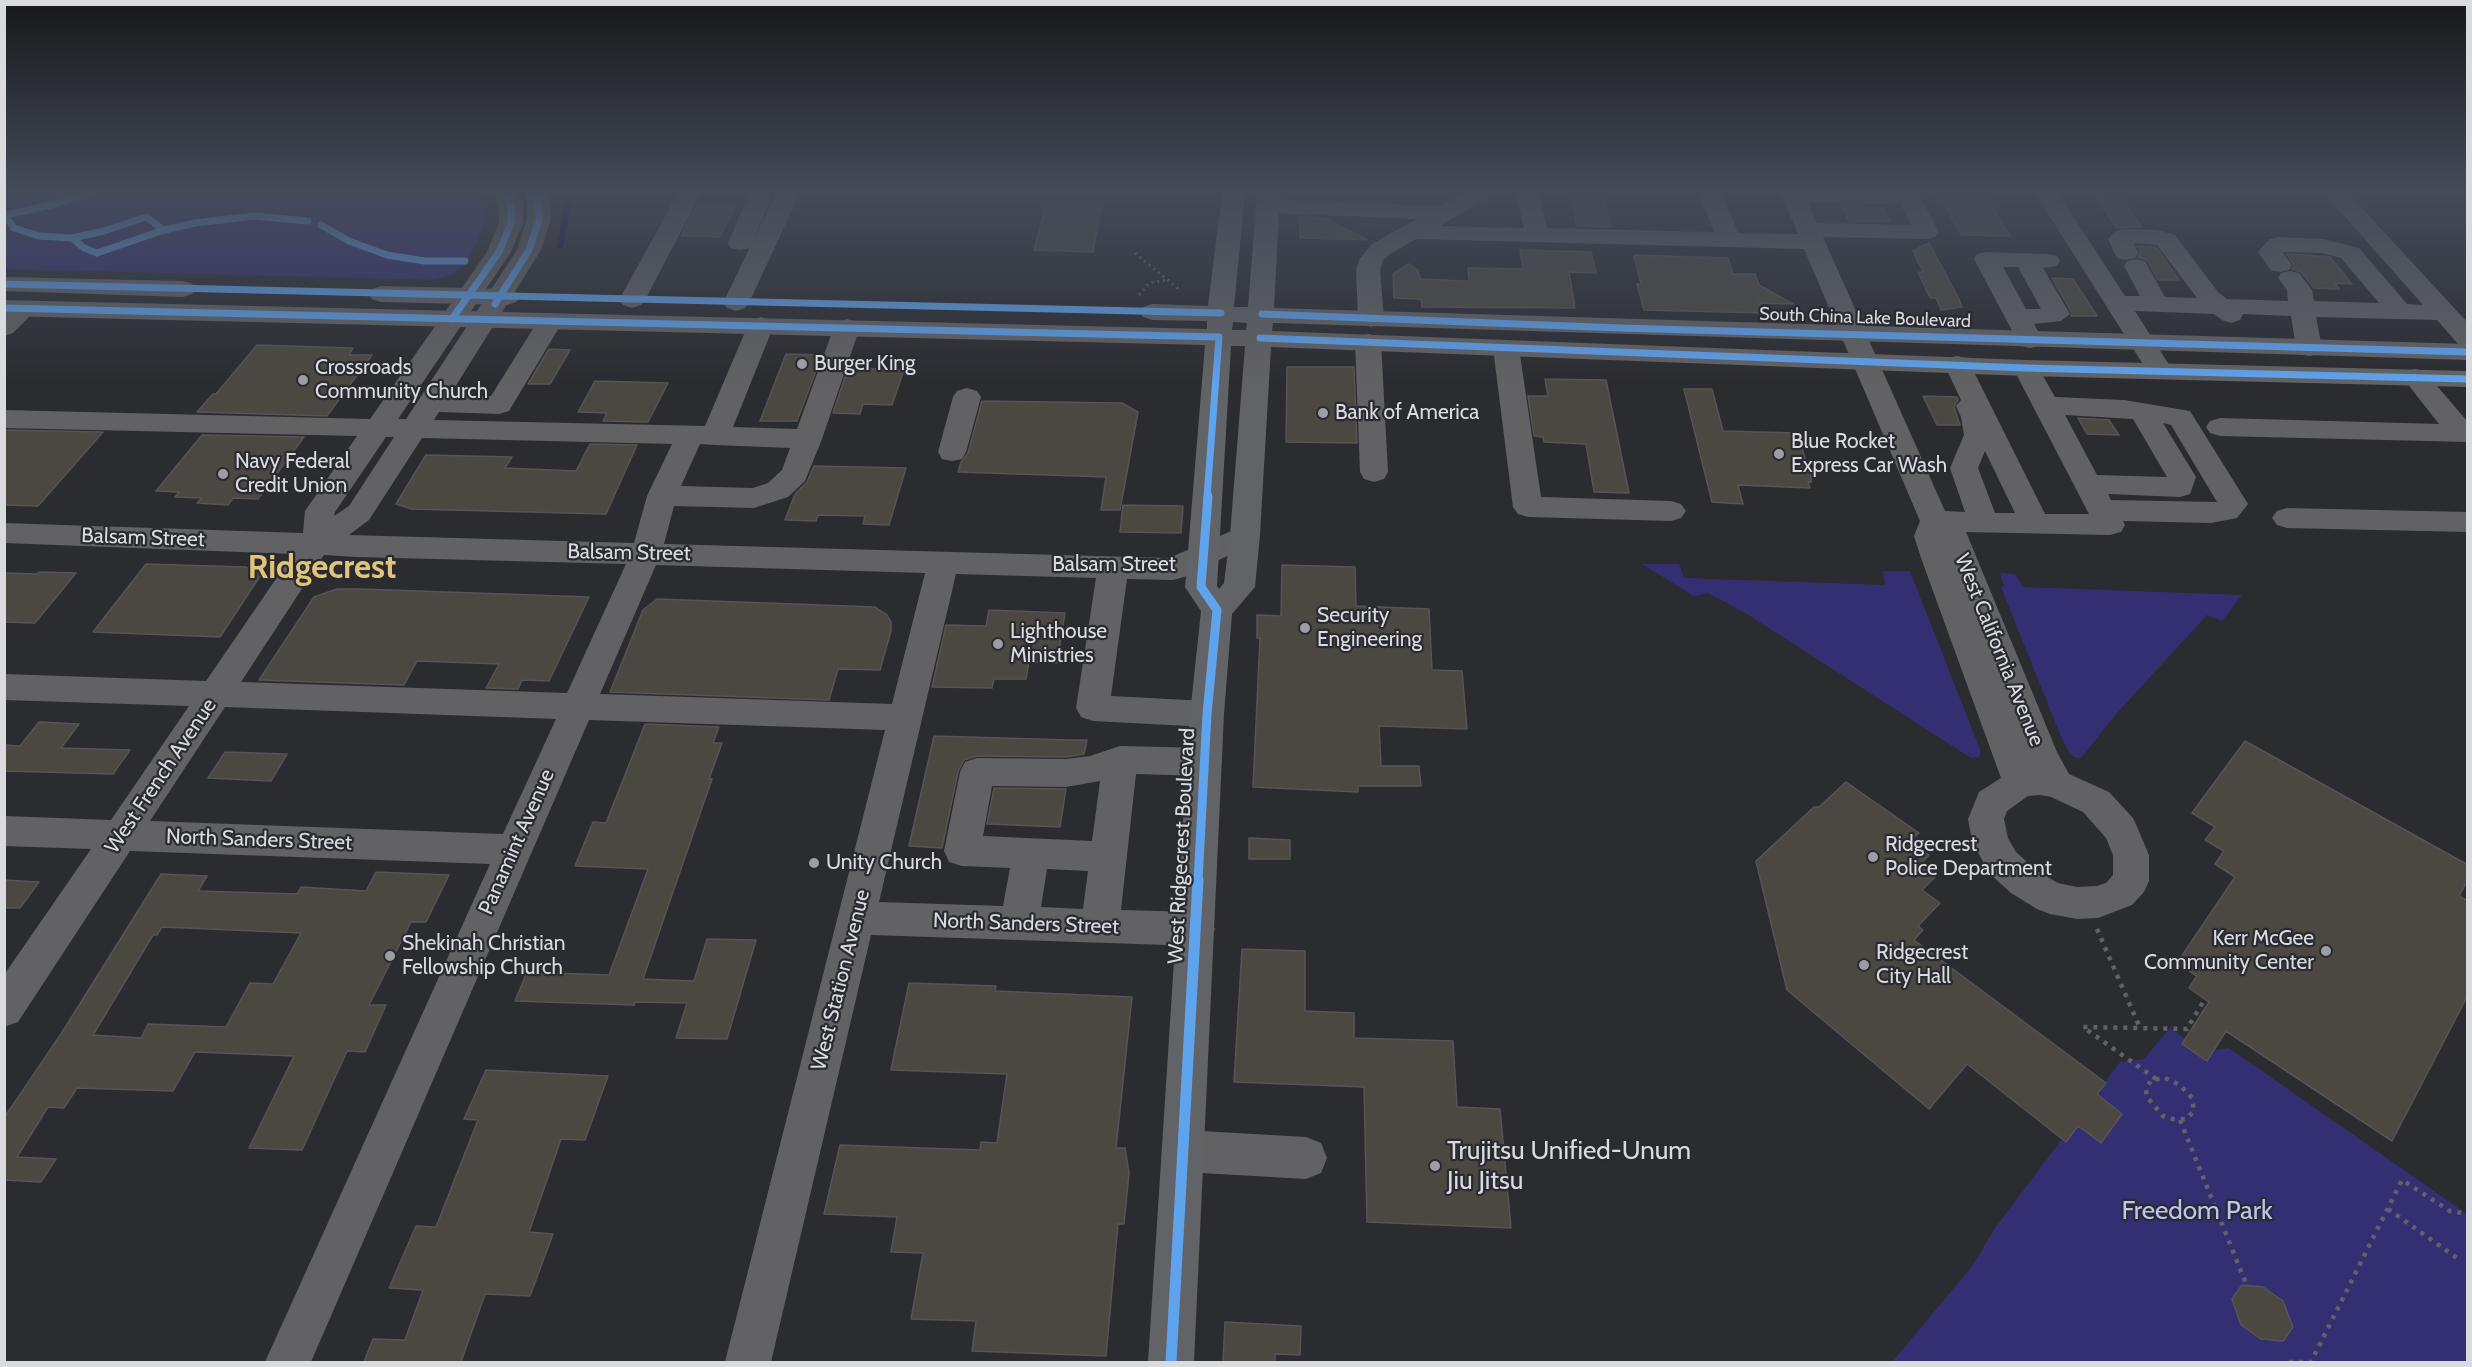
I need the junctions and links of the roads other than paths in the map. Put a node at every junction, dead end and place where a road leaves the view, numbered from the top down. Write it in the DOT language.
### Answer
graph roads {
  1 [pos="496,257"];
  2 [pos="525,257"];
  3 [pos="655,257"];
  4 [pos="739,257"];
  5 [pos="751,257"];
  6 [pos="1227,257"];
  7 [pos="1265,257"];
  8 [pos="1373,257"];
  9 [pos="1820,257"];
  10 [pos="2087,257"];
  11 [pos="2129,257"];
  12 [pos="2179,257"];
  13 [pos="2274,257"];
  14 [pos="2354,257"];
  15 [pos="2394,257"];
  16 [pos="2290,278"];
  17 [pos="4,284"];
  18 [pos="237,291"];
  19 [pos="2209,297"];
  20 [pos="632,300"];
  21 [pos="725,302"];
  22 [pos="823,304"];
  23 [pos="2117,304"];
  24 [pos="2157,305"];
  25 [pos="14,308"];
  26 [pos="459,308"];
  27 [pos="492,308"];
  28 [pos="2334,311"];
  29 [pos="2400,312"];
  30 [pos="2445,313"];
  31 [pos="2017,317"];
  32 [pos="550,321"];
  33 [pos="656,323"];
  34 [pos="761,325"];
  35 [pos="1220,325"];
  36 [pos="1261,326"];
  37 [pos="847,327"];
  38 [pos="4,328"];
  39 [pos="1370,331"];
  40 [pos="2252,331"];
  41 [pos="1853,334"];
  42 [pos="2468,339"];
  43 [pos="2030,340"];
  44 [pos="2142,343"];
  45 [pos="1506,348"];
  46 [pos="2309,348"];
  47 [pos="2468,352"];
  48 [pos="1865,362"];
  49 [pos="1957,364"];
  50 [pos="2026,368"];
  51 [pos="2160,371"];
  52 [pos="2415,377"];
  53 [pos="2468,379"];
  54 [pos="1971,392"];
  55 [pos="967,397"];
  56 [pos="431,403"];
  57 [pos="2045,405"];
  58 [pos="2152,413"];
  59 [pos="4,419"];
  60 [pos="2220,427"];
  61 [pos="376,429"];
  62 [pos="414,429"];
  63 [pos="702,436"];
  64 [pos="808,439"];
  65 [pos="952,452"];
  66 [pos="1374,472"];
  67 [pos="662,496"];
  68 [pos="2094,496"];
  69 [pos="1671,511"];
  70 [pos="2287,518"];
  71 [pos="1935,521"];
  72 [pos="1993,522"];
  73 [pos="2468,522"];
  74 [pos="2035,524"];
  75 [pos="4,533"];
  76 [pos="1245,535"];
  77 [pos="317,543"];
  78 [pos="646,553"];
  79 [pos="1203,555"];
  80 [pos="943,562"];
  81 [pos="1113,567"];
  82 [pos="1217,610"];
  83 [pos="4,687"];
  84 [pos="217,693"];
  85 [pos="577,707"];
  86 [pos="1208,714"];
  87 [pos="905,718"];
  88 [pos="1120,760"];
  89 [pos="1205,762"];
  90 [pos="2022,783"];
  91 [pos="2056,784"];
  92 [pos="4,831"];
  93 [pos="123,834"];
  94 [pos="513,850"];
  95 [pos="1031,853"];
  96 [pos="1108,856"];
  97 [pos="856,918"];
  98 [pos="1019,924"];
  99 [pos="1100,926"];
  100 [pos="1196,929"];
  101 [pos="4,1009"];
  102 [pos="1184,1151"];
  103 [pos="1306,1158"];
  104 [pos="288,1362"];
  105 [pos="748,1362"];
  106 [pos="1171,1362"];
  1 -- 26 [label="street, West French Avenue"];
  2 -- 27 [label="street, West French Avenue"];
  3 -- 20 [label="street"];
  4 -- 21 [label="street"];
  5 -- 21 [label="street"];
  6 -- 35 [label="main road"];
  7 -- 36 [label="main road"];
  8 -- 39 [label="street"];
  9 -- 41 [label="street, West California Avenue"];
  10 -- 23 [label="street"];
  11 -- 24 [label="street"];
  12 -- 19 [label="street"];
  13 -- 16 [label="street"];
  14 -- 29 [label="street"];
  15 -- 30 [label="street"];
  16 -- 28 [label="street"];
  16 -- 46 [label="street"];
  17 -- 18 [label="main road"];
  18 -- 25 [label="main road"];
  18 -- 26 [label="main road"];
  19 -- 23 [label="street"];
  19 -- 40 [label="street"];
  20 -- 21 [label="main road"];
  20 -- 27 [label="main road"];
  21 -- 22 [label="main road"];
  22 -- 33 [label="main road"];
  22 -- 35 [label="main road"];
  23 -- 24 [label="street"];
  23 -- 44 [label="street"];
  24 -- 28 [label="street"];
  25 -- 26 [label="main road"];
  25 -- 38 [label="street"];
  26 -- 27 [label="main road"];
  26 -- 61 [label="street, West French Avenue"];
  27 -- 32 [label="main road"];
  27 -- 56 [label="street, West French Avenue"];
  28 -- 29 [label="street"];
  29 -- 30 [label="street"];
  30 -- 42 [label="street"];
  31 -- 31 [label="street"];
  31 -- 43 [label="street"];
  32 -- 33 [label="main road"];
  32 -- 56 [label="street"];
  33 -- 34 [label="main road"];
  34 -- 37 [label="main road"];
  34 -- 63 [label="street, Panamint Avenue"];
  35 -- 36 [label="main road, South China Lake Boulevard"];
  35 -- 37 [label="main road"];
  35 -- 79 [label="main road"];
  36 -- 39 [label="main road, South China Lake Boulevard"];
  36 -- 76 [label="main road"];
  37 -- 64 [label="street"];
  39 -- 41 [label="main road, South China Lake Boulevard"];
  39 -- 45 [label="main road, South China Lake Boulevard"];
  39 -- 66 [label="street"];
  41 -- 43 [label="main road, South China Lake Boulevard"];
  41 -- 48 [label="street, West California Avenue"];
  43 -- 44 [label="main road, South China Lake Boulevard"];
  44 -- 46 [label="main road, South China Lake Boulevard"];
  44 -- 51 [label="street"];
  45 -- 48 [label="main road, South China Lake Boulevard"];
  45 -- 69 [label="street"];
  46 -- 47 [label="main road, South China Lake Boulevard"];
  48 -- 49 [label="main road, South China Lake Boulevard"];
  48 -- 71 [label="street, West California Avenue"];
  49 -- 50 [label="main road, South China Lake Boulevard"];
  49 -- 54 [label="street"];
  50 -- 51 [label="main road, South China Lake Boulevard"];
  50 -- 57 [label="street"];
  51 -- 52 [label="main road, South China Lake Boulevard"];
  52 -- 53 [label="main road, South China Lake Boulevard"];
  52 -- 60 [label="street"];
  54 -- 72 [label="street"];
  54 -- 74 [label="street"];
  55 -- 65 [label="street"];
  56 -- 62 [label="street, West French Avenue"];
  57 -- 58 [label="street"];
  57 -- 68 [label="street"];
  58 -- 68 [label="street"];
  58 -- 68 [label="street"];
  59 -- 61 [label="street"];
  61 -- 62 [label="street"];
  61 -- 77 [label="street, West French Avenue"];
  62 -- 63 [label="street"];
  62 -- 77 [label="street, West French Avenue"];
  63 -- 64 [label="street"];
  63 -- 67 [label="street, Panamint Avenue"];
  64 -- 67 [label="street"];
  67 -- 78 [label="street, Panamint Avenue"];
  68 -- 74 [label="street"];
  70 -- 73 [label="street"];
  71 -- 72 [label="street"];
  71 -- 90 [label="street, West California Avenue"];
  71 -- 91 [label="street, West California Avenue"];
  72 -- 74 [label="street"];
  75 -- 77 [label="street, Balsam Street"];
  76 -- 79 [label="street, Balsam Street"];
  76 -- 82 [label="main road"];
  77 -- 78 [label="street, Balsam Street"];
  77 -- 84 [label="street, West French Avenue"];
  78 -- 80 [label="street, Balsam Street"];
  78 -- 85 [label="street, Panamint Avenue"];
  79 -- 81 [label="street, Balsam Street"];
  79 -- 82 [label="main road"];
  80 -- 81 [label="street, Balsam Street"];
  80 -- 87 [label="street, West Station Avenue"];
  81 -- 86 [label="street"];
  82 -- 86 [label="main road, West Ridgecrest Boulevard"];
  83 -- 84 [label="street"];
  84 -- 85 [label="street"];
  84 -- 93 [label="street, West French Avenue"];
  85 -- 87 [label="street"];
  85 -- 94 [label="street, Panamint Avenue"];
  86 -- 89 [label="main road, West Ridgecrest Boulevard"];
  87 -- 97 [label="street, West Station Avenue"];
  88 -- 89 [label="street"];
  88 -- 95 [label="street"];
  88 -- 96 [label="street"];
  89 -- 100 [label="main road, West Ridgecrest Boulevard"];
  90 -- 91 [label="street"];
  90 -- 91 [label="street"];
  92 -- 93 [label="street, North Sanders Street"];
  93 -- 94 [label="street, North Sanders Street"];
  93 -- 101 [label="street, West French Avenue"];
  94 -- 104 [label="street, Panamint Avenue"];
  95 -- 96 [label="street"];
  95 -- 98 [label="street"];
  96 -- 99 [label="street"];
  97 -- 98 [label="street, North Sanders Street"];
  97 -- 105 [label="street, West Station Avenue"];
  98 -- 99 [label="street, North Sanders Street"];
  99 -- 100 [label="street, North Sanders Street"];
  100 -- 102 [label="main road, West Ridgecrest Boulevard"];
  102 -- 103 [label="street"];
  102 -- 106 [label="main road, West Ridgecrest Boulevard"];
}
